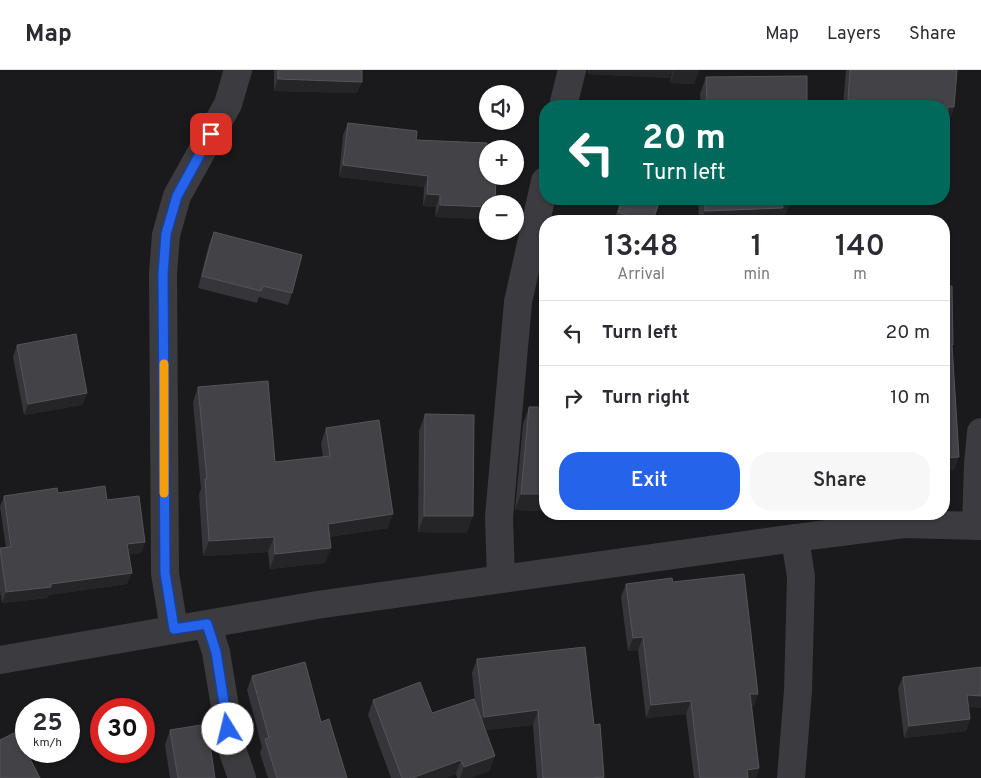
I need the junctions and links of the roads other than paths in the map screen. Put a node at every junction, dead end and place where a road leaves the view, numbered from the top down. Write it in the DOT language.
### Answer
graph roads {
  1 [pos="238,70"];
  2 [pos="572,70"];
  3 [pos="564,100"];
  4 [pos="540,205"];
  5 [pos="981,432"];
  6 [pos="979,526"];
  7 [pos="795,538"];
  8 [pos="502,579"];
  9 [pos="207,624"];
  10 [pos="174,629"];
  11 [pos="0,660"];
  12 [pos="242,778"];
  13 [pos="792,778"];
  1 -- 10 [label="street"];
  2 -- 3 [label="street"];
  4 -- 8 [label="street"];
  5 -- 6 [label="street"];
  6 -- 7 [label="street"];
  7 -- 8 [label="street"];
  7 -- 13 [label="street"];
  8 -- 9 [label="street"];
  9 -- 10 [label="street"];
  9 -- 12 [label="street"];
  10 -- 11 [label="street"];
}
